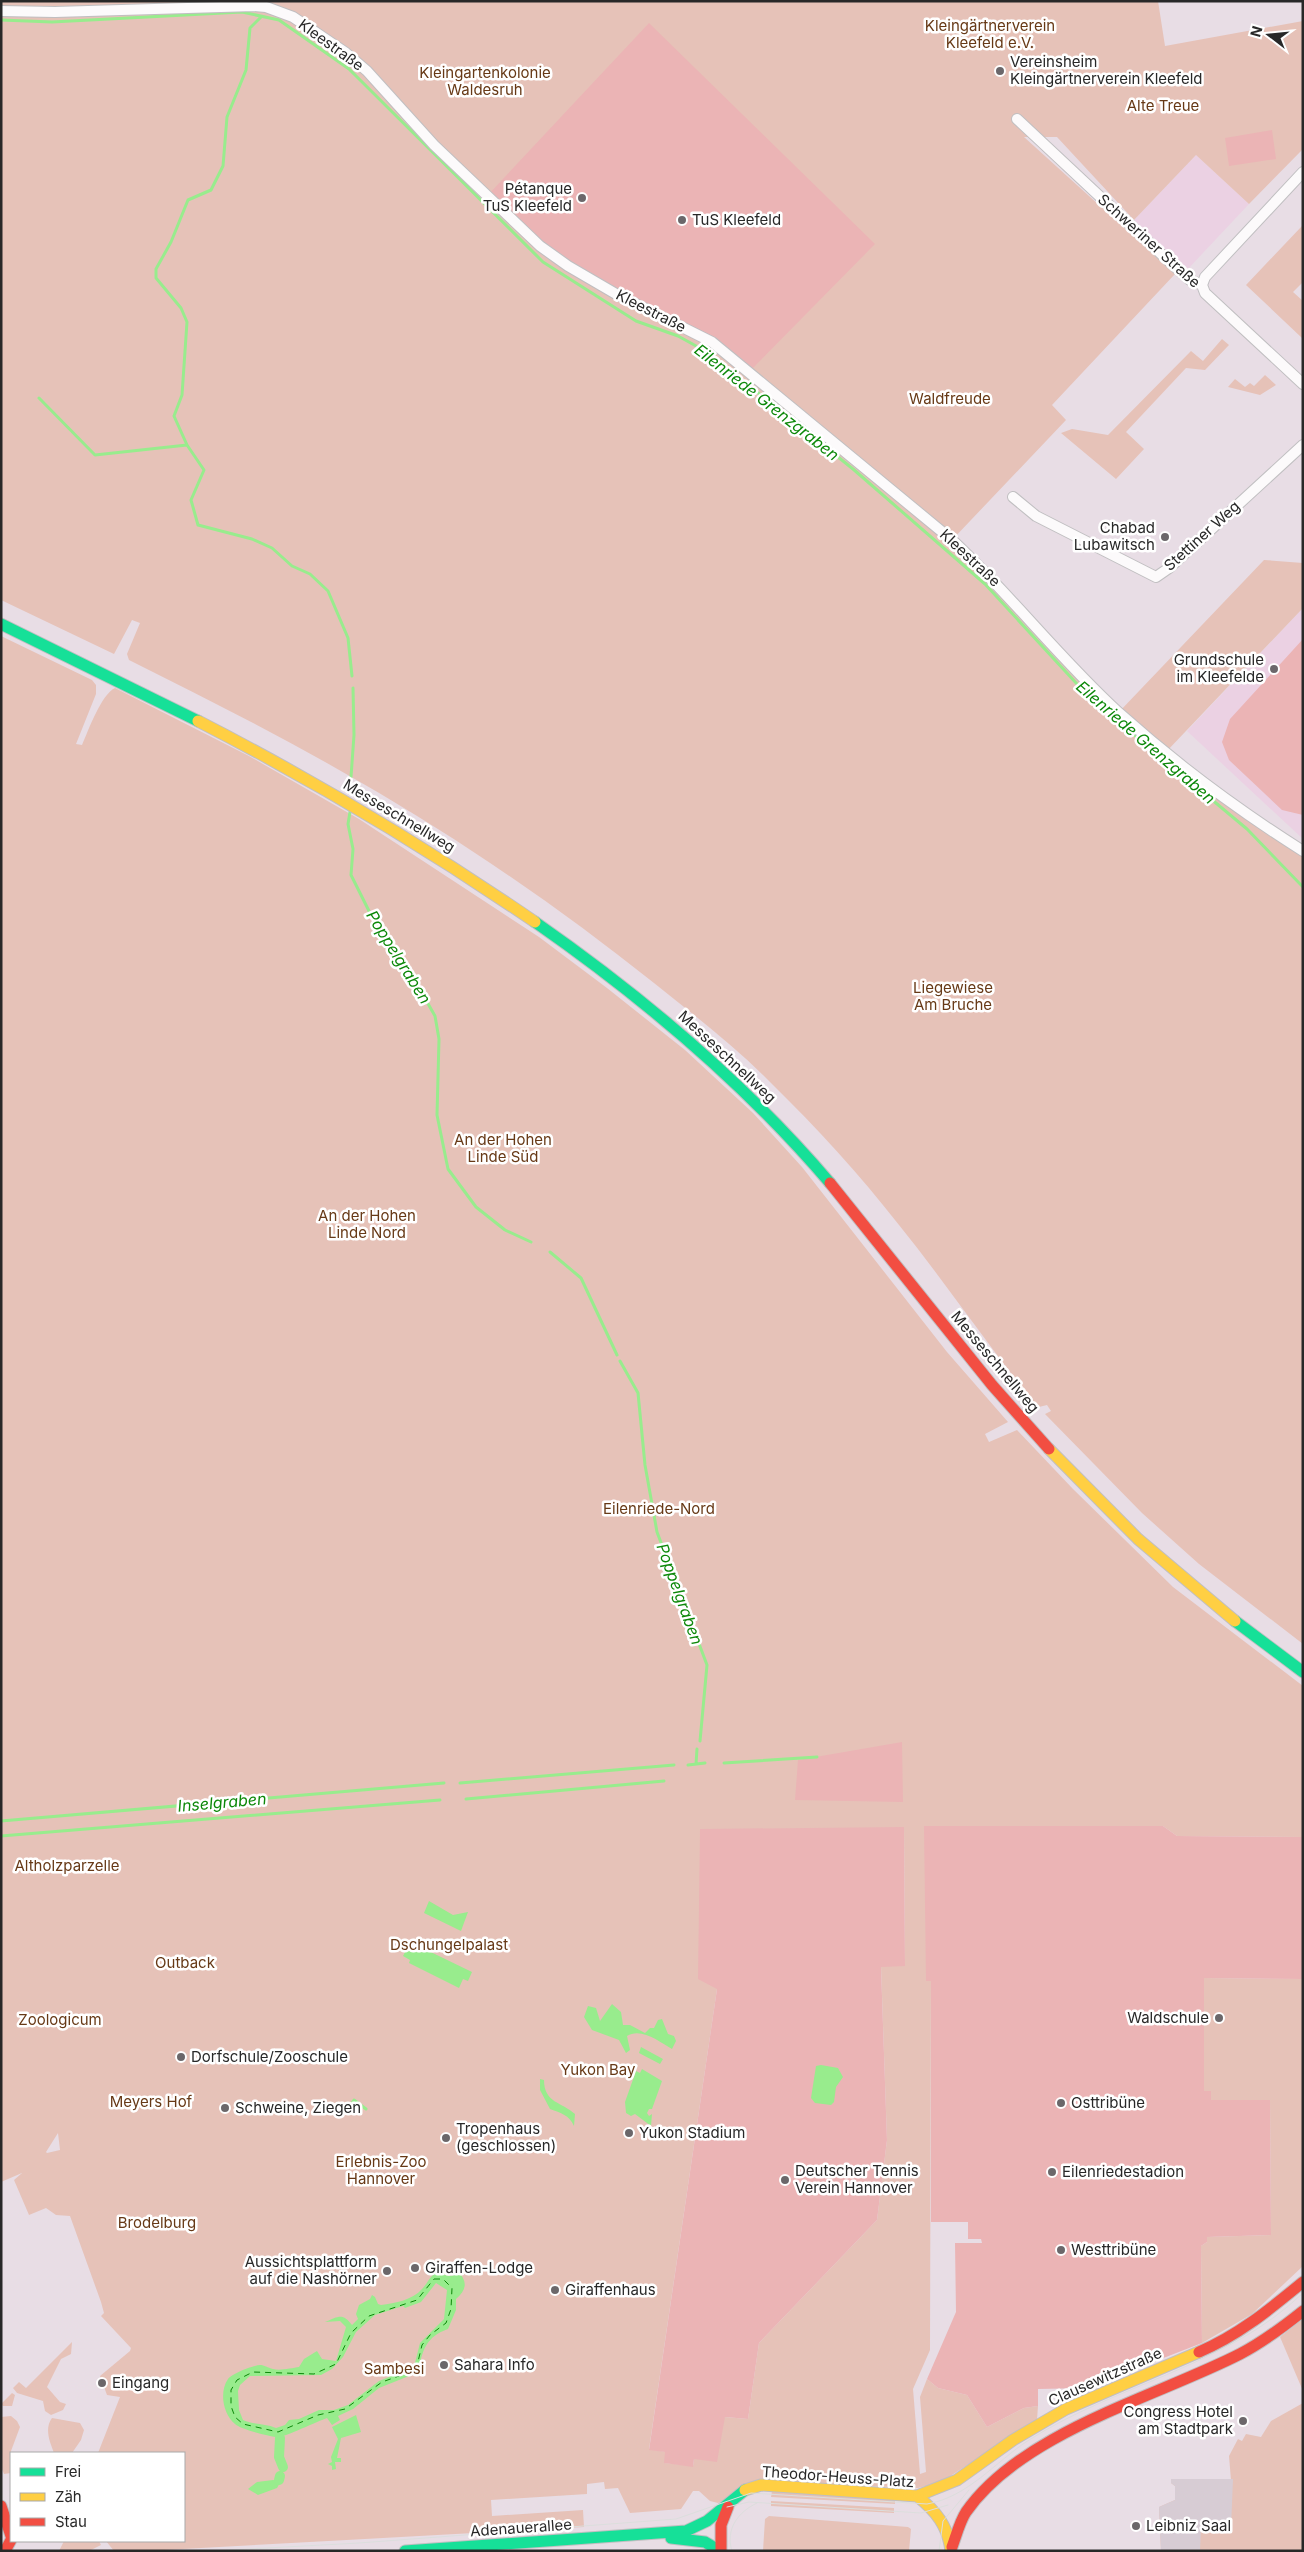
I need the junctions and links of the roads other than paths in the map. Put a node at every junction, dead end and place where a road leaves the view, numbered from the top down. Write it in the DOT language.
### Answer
graph roads {
  1 [pos="1,11"];
  2 [pos="1017,119"];
  3 [pos="1301,177"];
  4 [pos="1202,284"];
  5 [pos="1303,384"];
  6 [pos="1303,445"];
  7 [pos="1013,497"];
  8 [pos="1,611"];
  9 [pos="1,624"];
  10 [pos="44,632"];
  11 [pos="216,717"];
  12 [pos="1303,851"];
  13 [pos="1303,1659"];
  14 [pos="1303,1672"];
  15 [pos="1303,2282"];
  16 [pos="1303,2311"];
  17 [pos="750,2488"];
  18 [pos="917,2496"];
  19 [pos="1,2506"];
  20 [pos="10,2533"];
  21 [pos="640,2536"];
  22 [pos="405,2551"];
  23 [pos="721,2551"];
  24 [pos="951,2551"];
  1 -- 12 [label="street, Kleestraße"];
  2 -- 4 [label="street, Schweriner Straße"];
  3 -- 4 [label="street"];
  4 -- 5 [label="street, Schweriner Straße"];
  6 -- 7 [label="street, Stettiner Weg"];
  8 -- 10 [label="main road"];
  9 -- 14 [label="main road, Messeschnellweg"];
  11 -- 13 [label="main road, Messeschnellweg"];
  15 -- 18 [label="main road, Clausewitzstraße"];
  16 -- 24 [label="main road"];
  17 -- 18 [label="main road, Theodor-Heuss-Platz"];
  17 -- 21 [label="main road, Theodor-Heuss-Platz"];
  17 -- 23 [label="main road, Theodor-Heuss-Platz"];
  18 -- 24 [label="main road, Theodor-Heuss-Platz"];
  19 -- 20 [label="main road"];
  21 -- 22 [label="main road, Adenauerallee"];
  21 -- 23 [label="main road, Theodor-Heuss-Platz"];
}
